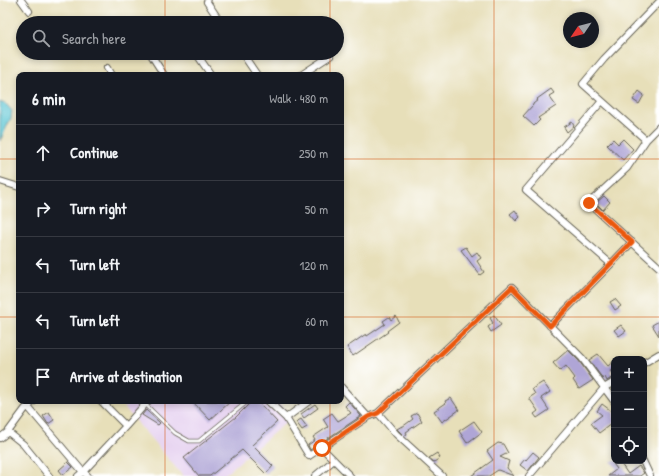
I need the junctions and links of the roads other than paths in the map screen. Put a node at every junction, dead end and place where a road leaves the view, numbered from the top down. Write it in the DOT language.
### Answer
graph roads {
  1 [pos="21,0"];
  2 [pos="207,2"];
  3 [pos="659,2"];
  4 [pos="29,12"];
  5 [pos="216,16"];
  6 [pos="154,60"];
  7 [pos="201,60"];
  8 [pos="247,60"];
  9 [pos="324,60"];
  10 [pos="107,68"];
  11 [pos="109,72"];
  12 [pos="162,72"];
  13 [pos="209,72"];
  14 [pos="255,72"];
  15 [pos="306,72"];
  16 [pos="602,101"];
  17 [pos="659,128"];
  18 [pos="646,140"];
  19 [pos="0,181"];
  20 [pos="16,186"];
  21 [pos="632,242"];
  22 [pos="611,264"];
  23 [pos="659,267"];
  24 [pos="550,326"];
  25 [pos="659,354"];
  26 [pos="647,361"];
  27 [pos="611,384"];
  28 [pos="604,388"];
  29 [pos="344,390"];
  30 [pos="611,397"];
  31 [pos="31,404"];
  32 [pos="104,404"];
  33 [pos="146,404"];
  34 [pos="148,404"];
  35 [pos="244,404"];
  36 [pos="271,404"];
  37 [pos="306,404"];
  38 [pos="28,407"];
  39 [pos="378,413"];
  40 [pos="368,417"];
  41 [pos="286,418"];
  42 [pos="126,426"];
  43 [pos="8,432"];
  44 [pos="0,438"];
  45 [pos="322,448"];
  46 [pos="334,460"];
  47 [pos="644,464"];
  48 [pos="83,475"];
  49 [pos="49,476"];
  50 [pos="315,476"];
  51 [pos="350,476"];
  52 [pos="442,476"];
  53 [pos="529,476"];
  54 [pos="650,476"];
  1 -- 4 [label="street"];
  2 -- 5 [label="street"];
  3 -- 16 [label="street"];
  6 -- 12 [label="street"];
  7 -- 13 [label="street"];
  8 -- 14 [label="street"];
  9 -- 15 [label="street"];
  10 -- 11 [label="street"];
  16 -- 18 [label="street"];
  16 -- 22 [label="street"];
  17 -- 18 [label="street"];
  18 -- 21 [label="street"];
  19 -- 20 [label="street"];
  21 -- 22 [label="street"];
  21 -- 23 [label="street"];
  22 -- 24 [label="street"];
  24 -- 28 [label="street"];
  24 -- 39 [label="street"];
  25 -- 26 [label="street"];
  27 -- 28 [label="street"];
  28 -- 30 [label="street"];
  28 -- 53 [label="street"];
  29 -- 40 [label="street"];
  31 -- 38 [label="street"];
  32 -- 42 [label="street"];
  33 -- 42 [label="street"];
  34 -- 35 [label="lane"];
  36 -- 41 [label="street"];
  37 -- 41 [label="street"];
  38 -- 43 [label="street"];
  38 -- 48 [label="street"];
  39 -- 40 [label="street"];
  39 -- 52 [label="street"];
  40 -- 45 [label="street"];
  41 -- 45 [label="street"];
  42 -- 48 [label="street"];
  43 -- 44 [label="street"];
  43 -- 49 [label="street"];
  45 -- 46 [label="street"];
  46 -- 50 [label="street"];
  46 -- 51 [label="street"];
  47 -- 54 [label="street"];
}
